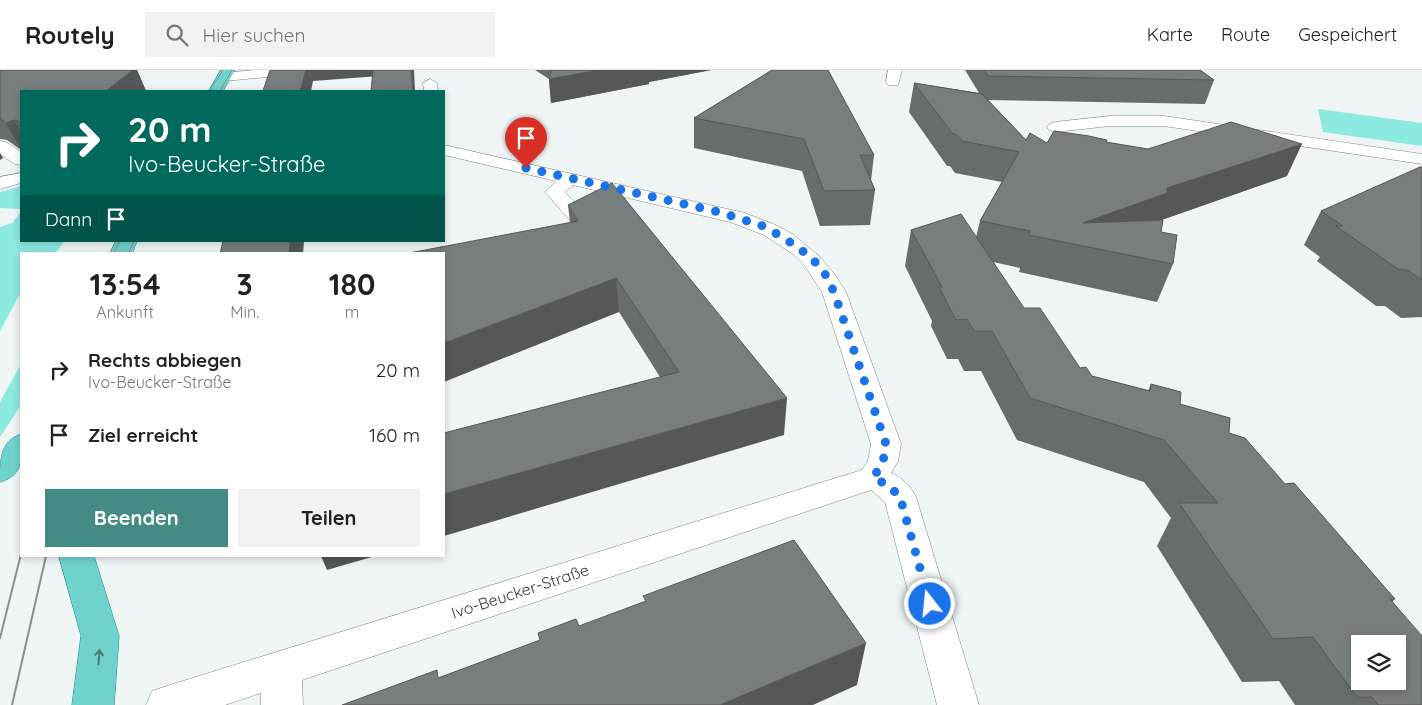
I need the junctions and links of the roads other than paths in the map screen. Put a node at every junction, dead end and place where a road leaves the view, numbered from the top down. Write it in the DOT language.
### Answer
graph roads {
  1 [pos="280,70"];
  2 [pos="226,73"];
  3 [pos="217,90"];
  4 [pos="1055,127"];
  5 [pos="0,146"];
  6 [pos="445,150"];
  7 [pos="20,159"];
  8 [pos="1422,159"];
  9 [pos="20,178"];
  10 [pos="570,178"];
  11 [pos="0,183"];
  12 [pos="582,222"];
  13 [pos="20,445"];
  14 [pos="0,471"];
  15 [pos="873,478"];
  16 [pos="76,557"];
  17 [pos="282,687"];
  18 [pos="93,705"];
  19 [pos="167,705"];
  20 [pos="958,705"];
  1 -- 2 [label="street"];
  2 -- 3 [label="main road"];
  4 -- 8 [label="street"];
  5 -- 7 [label="street"];
  6 -- 10 [label="street"];
  9 -- 11 [label="street"];
  10 -- 12 [label="street"];
  10 -- 15 [label="street"];
  13 -- 14 [label="main road"];
  15 -- 17 [label="street, Ivo-Beucker-Straße"];
  15 -- 20 [label="street"];
  18 -- 16 [label="main road, one-way"];
  17 -- 19 [label="street, Ivo-Beucker-Straße"];
}
